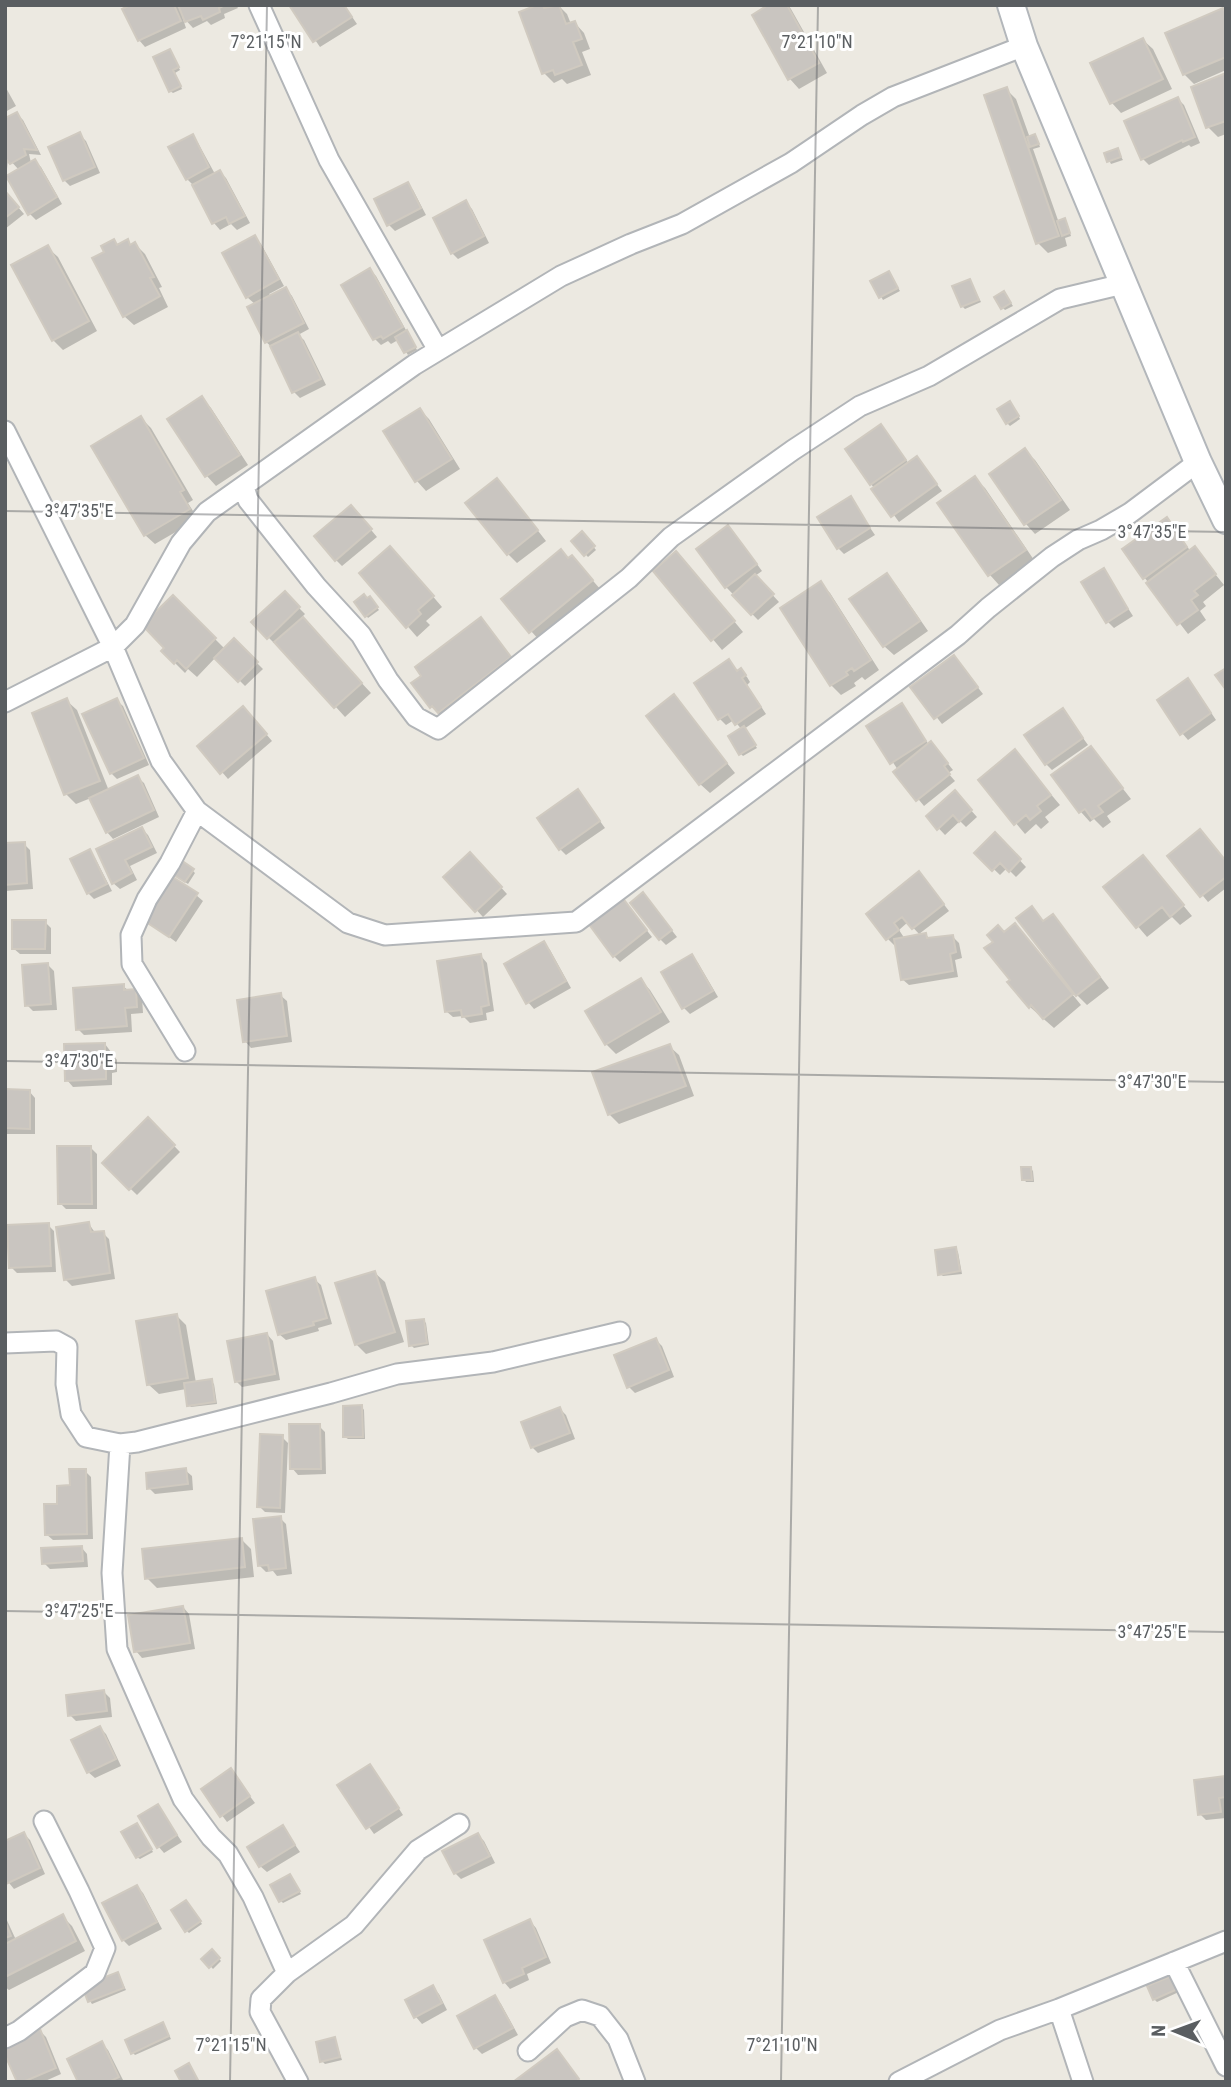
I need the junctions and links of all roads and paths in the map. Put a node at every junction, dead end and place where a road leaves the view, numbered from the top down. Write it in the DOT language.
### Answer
graph roads {
  1 [pos="259,5"];
  2 [pos="1011,5"];
  3 [pos="1024,46"];
  4 [pos="1124,284"];
  5 [pos="438,350"];
  6 [pos="5,431"];
  7 [pos="1198,462"];
  8 [pos="243,486"];
  9 [pos="1226,520"];
  10 [pos="113,647"];
  11 [pos="5,702"];
  12 [pos="197,811"];
  13 [pos="185,1051"];
  14 [pos="620,1332"];
  15 [pos="5,1343"];
  16 [pos="120,1444"];
  17 [pos="44,1821"];
  18 [pos="458,1824"];
  19 [pos="1226,1941"];
  20 [pos="1174,1962"];
  21 [pos="287,1973"];
  22 [pos="1059,2009"];
  23 [pos="5,2038"];
  24 [pos="528,2051"];
  25 [pos="1226,2066"];
  26 [pos="298,2082"];
  27 [pos="635,2082"];
  28 [pos="899,2082"];
  29 [pos="1083,2082"];
  1 -- 5 [label="street"];
  2 -- 3 [label="street"];
  3 -- 4 [label="street"];
  3 -- 5 [label="street"];
  4 -- 7 [label="street"];
  4 -- 8 [label="street"];
  5 -- 8 [label="street"];
  6 -- 10 [label="street"];
  7 -- 9 [label="street"];
  7 -- 12 [label="street"];
  8 -- 10 [label="street"];
  10 -- 11 [label="street"];
  10 -- 12 [label="street"];
  12 -- 13 [label="street"];
  14 -- 16 [label="street"];
  15 -- 16 [label="street"];
  16 -- 21 [label="street"];
  17 -- 23 [label="street"];
  18 -- 21 [label="street"];
  19 -- 20 [label="street"];
  20 -- 22 [label="street"];
  20 -- 25 [label="street"];
  21 -- 26 [label="street"];
  22 -- 28 [label="street"];
  22 -- 29 [label="street"];
  24 -- 27 [label="street"];
}
